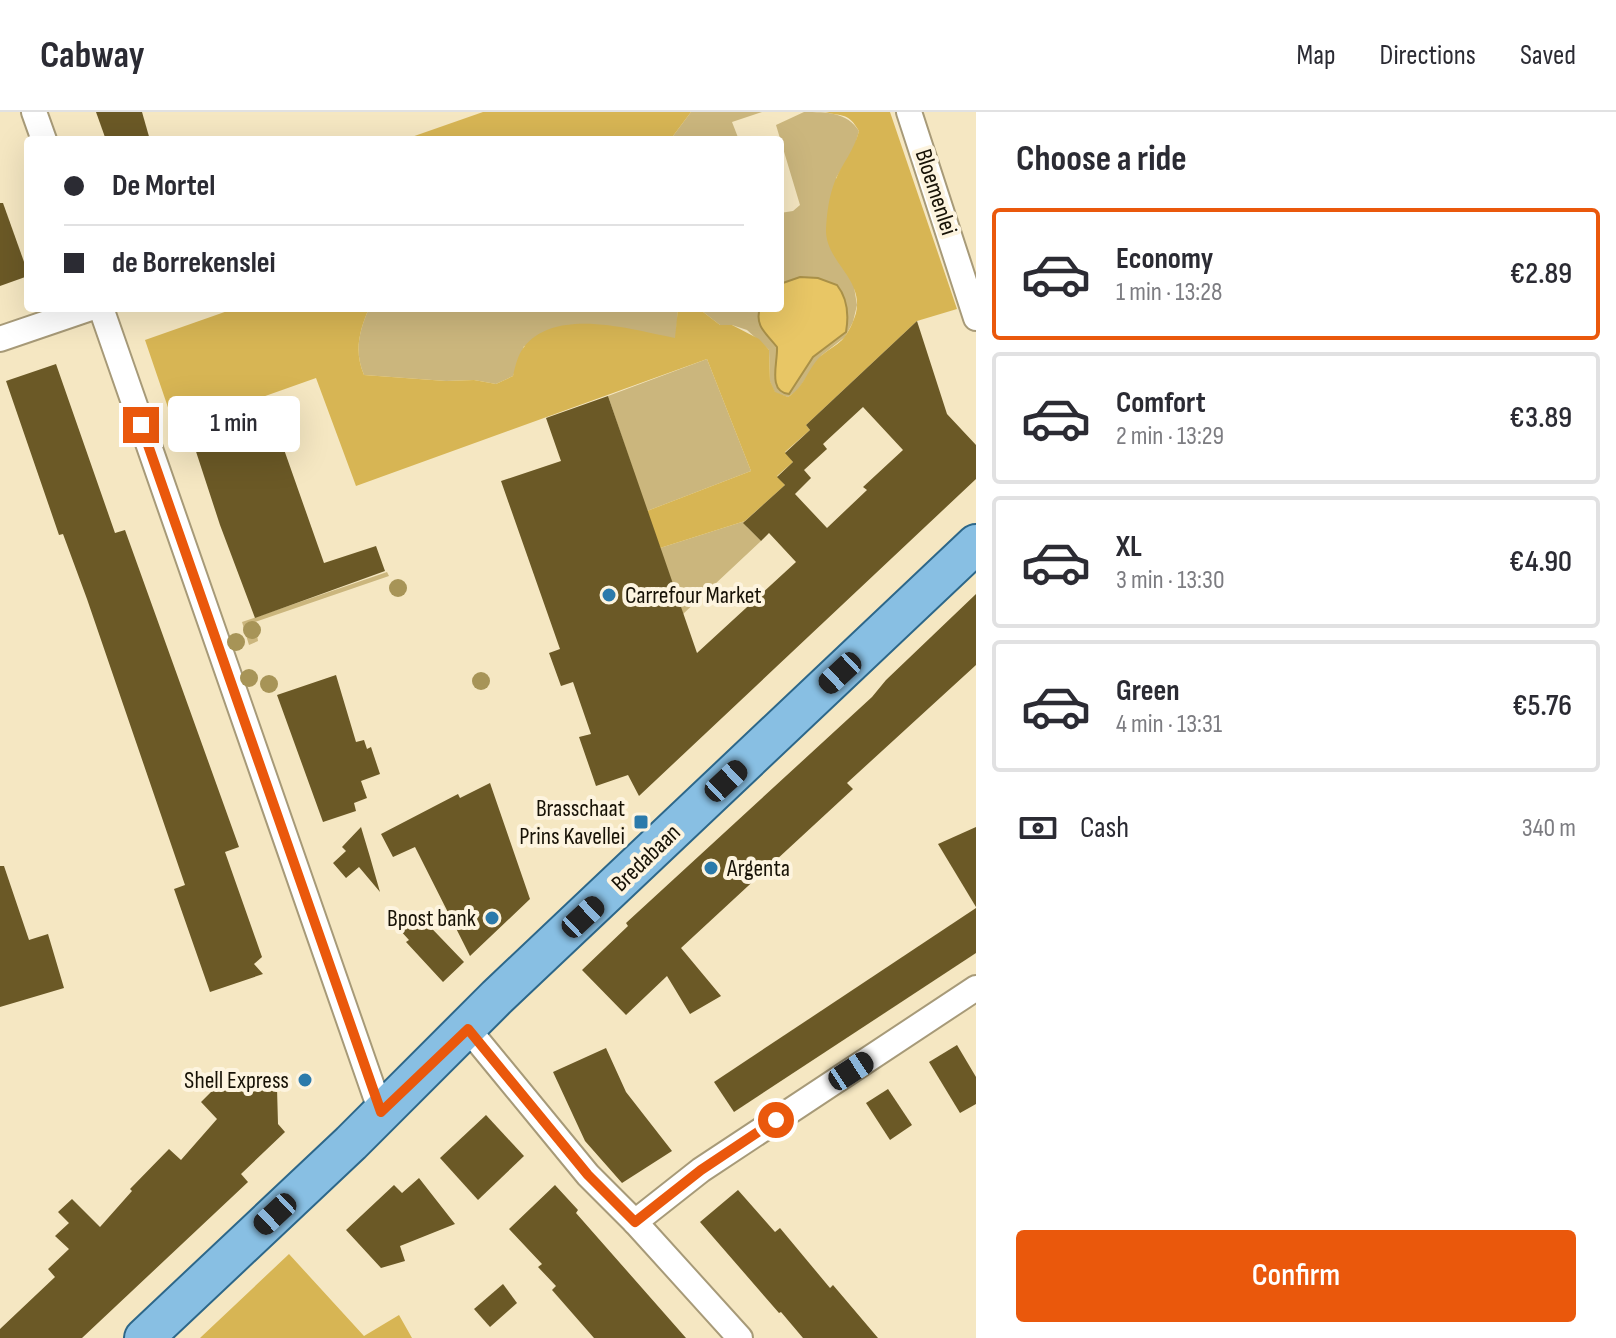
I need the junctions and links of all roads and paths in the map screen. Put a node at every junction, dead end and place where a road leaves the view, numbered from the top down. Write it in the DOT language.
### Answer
graph roads {
  1 [pos="34,112"];
  2 [pos="909,112"];
  3 [pos="43,136"];
  4 [pos="79,312"];
  5 [pos="102,312"];
  6 [pos="976,318"];
  7 [pos="0,339"];
  8 [pos="976,544"];
  9 [pos="976,988"];
  10 [pos="468,1029"];
  11 [pos="381,1112"];
  12 [pos="635,1222"];
  13 [pos="144,1338"];
  14 [pos="740,1338"];
  1 -- 3 [label="street"];
  2 -- 6 [label="street, Bloemenlei"];
  4 -- 7 [label="street"];
  5 -- 11 [label="street"];
  8 -- 10 [label="main road, Bredabaan"];
  9 -- 12 [label="street"];
  10 -- 11 [label="main road, Bredabaan"];
  10 -- 12 [label="street"];
  11 -- 13 [label="main road, Bredabaan"];
  12 -- 14 [label="street"];
}
